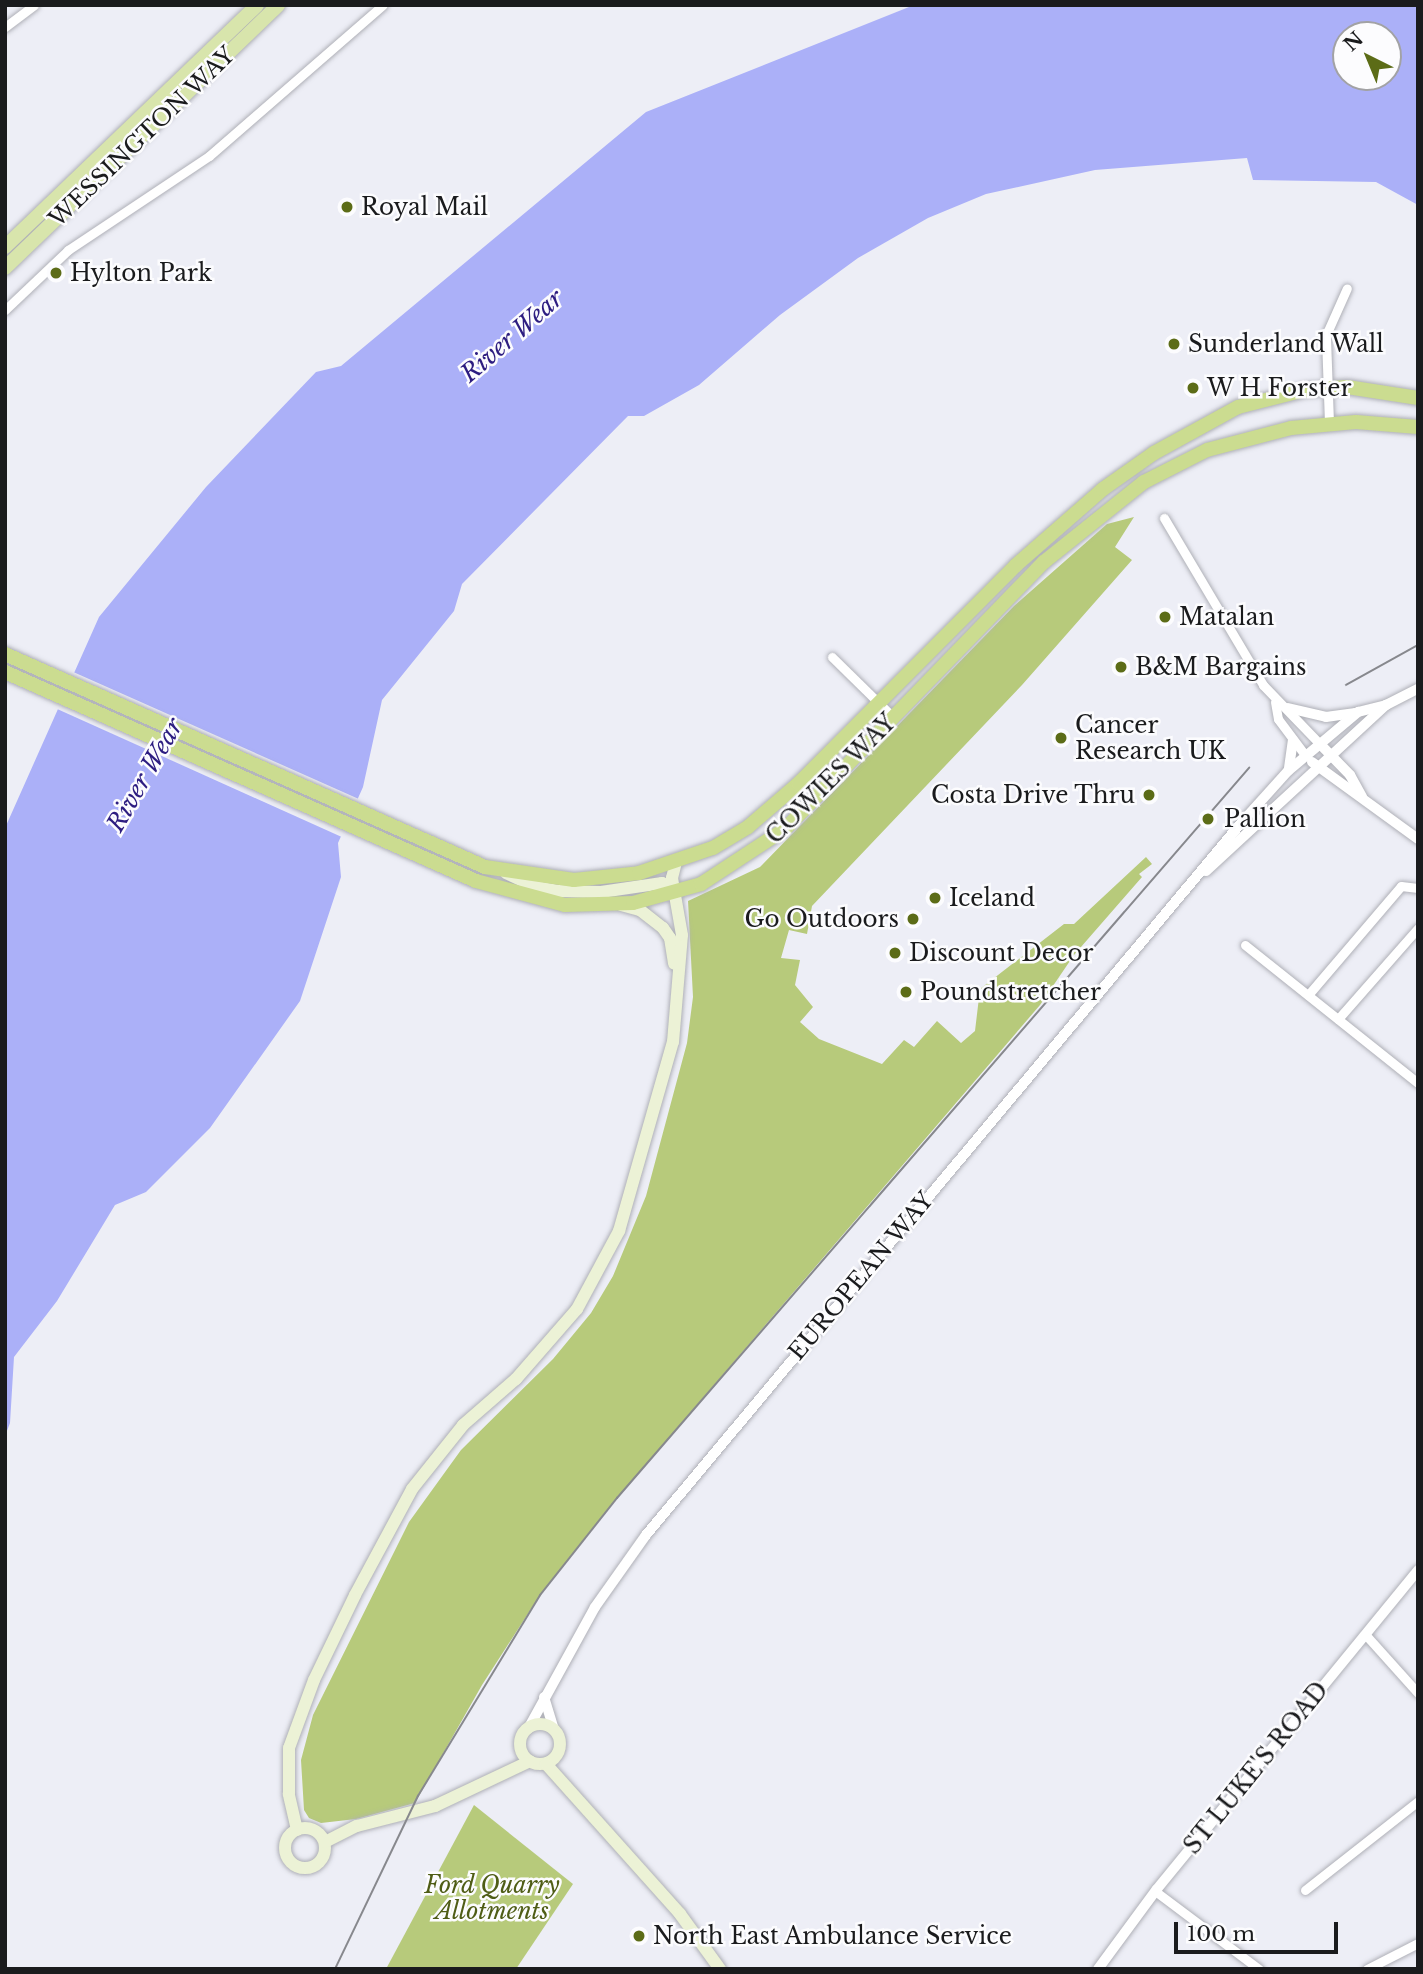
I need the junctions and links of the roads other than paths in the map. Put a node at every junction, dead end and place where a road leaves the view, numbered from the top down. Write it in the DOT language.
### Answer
graph roads {
  1 [pos="34,5"];
  2 [pos="257,5"];
  3 [pos="278,5"];
  4 [pos="383,5"];
  5 [pos="5,27"];
  6 [pos="5,247"];
  7 [pos="5,268"];
  8 [pos="1347,288"];
  9 [pos="5,310"];
  10 [pos="1326,387"];
  11 [pos="1418,398"];
  12 [pos="1329,423"];
  13 [pos="1418,427"];
  14 [pos="1164,519"];
  15 [pos="5,654"];
  16 [pos="832,657"];
  17 [pos="5,672"];
  18 [pos="1418,689"];
  19 [pos="1275,702"];
  20 [pos="879,703"];
  21 [pos="1386,705"];
  22 [pos="1288,708"];
  23 [pos="1358,712"];
  24 [pos="894,718"];
  25 [pos="1293,740"];
  26 [pos="1319,743"];
  27 [pos="1330,754"];
  28 [pos="1305,755"];
  29 [pos="1317,766"];
  30 [pos="1288,771"];
  31 [pos="1362,797"];
  32 [pos="1418,839"];
  33 [pos="416,848"];
  34 [pos="676,862"];
  35 [pos="506,872"];
  36 [pos="1203,874"];
  37 [pos="1418,888"];
  38 [pos="676,893"];
  39 [pos="619,904"];
  40 [pos="1418,928"];
  41 [pos="1245,944"];
  42 [pos="1308,995"];
  43 [pos="678,1006"];
  44 [pos="1338,1019"];
  45 [pos="1418,1083"];
  46 [pos="1418,1570"];
  47 [pos="1365,1634"];
  48 [pos="1418,1693"];
  49 [pos="544,1697"];
  50 [pos="528,1728"];
  51 [pos="554,1730"];
  52 [pos="521,1749"];
  53 [pos="557,1756"];
  54 [pos="530,1761"];
  55 [pos="545,1764"];
  56 [pos="496,1774"];
  57 [pos="567,1783"];
  58 [pos="1418,1801"];
  59 [pos="298,1830"];
  60 [pos="325,1842"];
  61 [pos="1305,1890"];
  62 [pos="1155,1891"];
  63 [pos="1418,1943"];
  64 [pos="720,1969"];
  65 [pos="1098,1969"];
  66 [pos="1259,1969"];
  67 [pos="1367,1969"];
  1 -- 5 [label="street"];
  2 -- 6 [label="main road, WESSINGTON WAY"];
  3 -- 7 [label="main road, WESSINGTON WAY"];
  4 -- 9 [label="street"];
  8 -- 10 [label="street"];
  10 -- 11 [label="highway, COWIES WAY"];
  10 -- 12 [label="street"];
  10 -- 20 [label="highway, COWIES WAY"];
  12 -- 13 [label="highway, COWIES WAY"];
  12 -- 24 [label="highway, COWIES WAY"];
  14 -- 19 [label="street"];
  15 -- 33 [label="highway"];
  16 -- 20 [label="street"];
  17 -- 33 [label="highway"];
  18 -- 21 [label="street"];
  19 -- 22 [label="street"];
  19 -- 25 [label="street"];
  20 -- 24 [label="street"];
  20 -- 34 [label="highway, COWIES WAY"];
  21 -- 23 [label="street"];
  21 -- 27 [label="street, EUROPEAN WAY"];
  22 -- 23 [label="street"];
  22 -- 26 [label="street"];
  23 -- 26 [label="street, EUROPEAN WAY"];
  24 -- 38 [label="highway, COWIES WAY"];
  25 -- 28 [label="street"];
  25 -- 30 [label="street"];
  26 -- 27 [label="street"];
  26 -- 28 [label="street, EUROPEAN WAY"];
  27 -- 29 [label="street, EUROPEAN WAY"];
  27 -- 31 [label="street"];
  28 -- 29 [label="street"];
  28 -- 30 [label="street, EUROPEAN WAY"];
  29 -- 31 [label="street"];
  29 -- 36 [label="street, EUROPEAN WAY"];
  30 -- 36 [label="street, EUROPEAN WAY"];
  31 -- 32 [label="street"];
  33 -- 35 [label="highway, COWIES WAY"];
  33 -- 39 [label="highway, COWIES WAY"];
  34 -- 35 [label="highway, COWIES WAY"];
  34 -- 38 [label="main road"];
  35 -- 38 [label="main road"];
  36 -- 49 [label="street, EUROPEAN WAY"];
  37 -- 42 [label="street"];
  38 -- 39 [label="highway, COWIES WAY"];
  38 -- 43 [label="main road"];
  39 -- 43 [label="main road"];
  40 -- 44 [label="street"];
  41 -- 42 [label="street"];
  42 -- 44 [label="street"];
  43 -- 59 [label="main road"];
  44 -- 45 [label="street"];
  46 -- 47 [label="street, ST LUKE'S ROAD"];
  47 -- 48 [label="street"];
  47 -- 62 [label="street, ST LUKE'S ROAD"];
  49 -- 50 [label="street, EUROPEAN WAY"];
  49 -- 51 [label="street"];
  50 -- 51 [label="main road"];
  50 -- 52 [label="main road"];
  51 -- 53 [label="main road"];
  52 -- 54 [label="main road"];
  52 -- 56 [label="main road"];
  53 -- 55 [label="main road"];
  53 -- 57 [label="main road"];
  54 -- 55 [label="main road"];
  54 -- 56 [label="main road"];
  55 -- 57 [label="main road"];
  56 -- 60 [label="main road"];
  57 -- 64 [label="main road"];
  58 -- 61 [label="street"];
  59 -- 60 [label="main road"];
  59 -- 60 [label="main road"];
  62 -- 65 [label="street, ST LUKE'S ROAD"];
  62 -- 66 [label="street"];
  63 -- 67 [label="street"];
}
